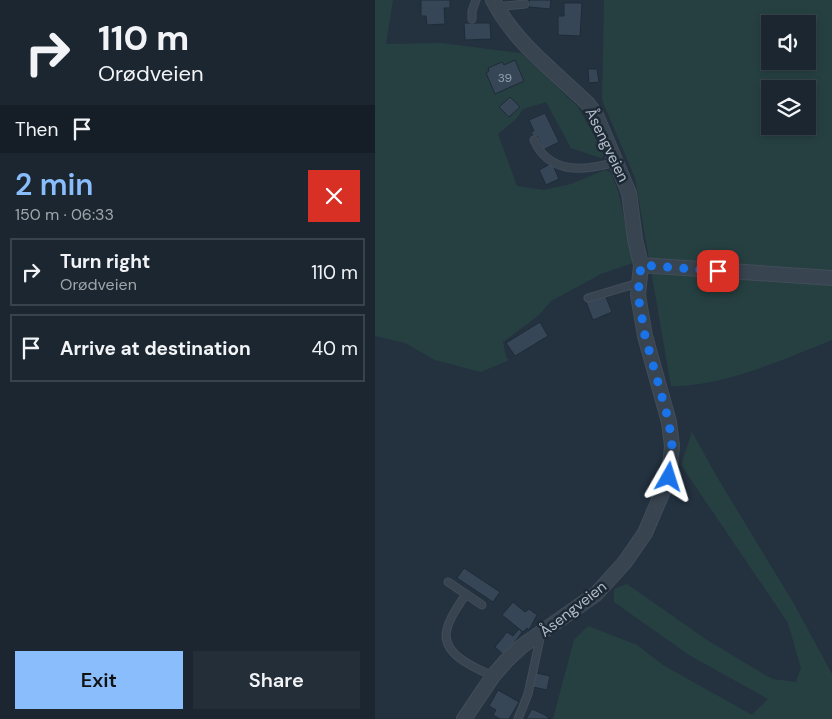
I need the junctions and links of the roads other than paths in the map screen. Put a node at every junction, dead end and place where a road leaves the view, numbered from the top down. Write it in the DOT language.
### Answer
graph roads {
  1 [pos="476,0"];
  2 [pos="495,4"];
  3 [pos="525,4"];
  4 [pos="472,20"];
  5 [pos="534,140"];
  6 [pos="616,162"];
  7 [pos="641,265"];
  8 [pos="832,278"];
  9 [pos="638,283"];
  10 [pos="588,298"];
  11 [pos="447,582"];
  12 [pos="466,594"];
  13 [pos="482,604"];
  14 [pos="541,634"];
  15 [pos="493,676"];
  16 [pos="464,719"];
  17 [pos="518,719"];
  1 -- 4 [label="lane"];
  2 -- 3 [label="lane"];
  2 -- 6 [label="street, Åsengveien"];
  5 -- 6 [label="lane"];
  6 -- 7 [label="street, Åsengveien"];
  7 -- 8 [label="street"];
  7 -- 9 [label="street, Åsengveien"];
  9 -- 10 [label="lane"];
  9 -- 14 [label="street, Åsengveien"];
  11 -- 12 [label="lane"];
  12 -- 13 [label="lane"];
  12 -- 15 [label="lane"];
  14 -- 15 [label="street, Åsengveien"];
  14 -- 17 [label="lane"];
  15 -- 16 [label="street, Åsengveien"];
}
